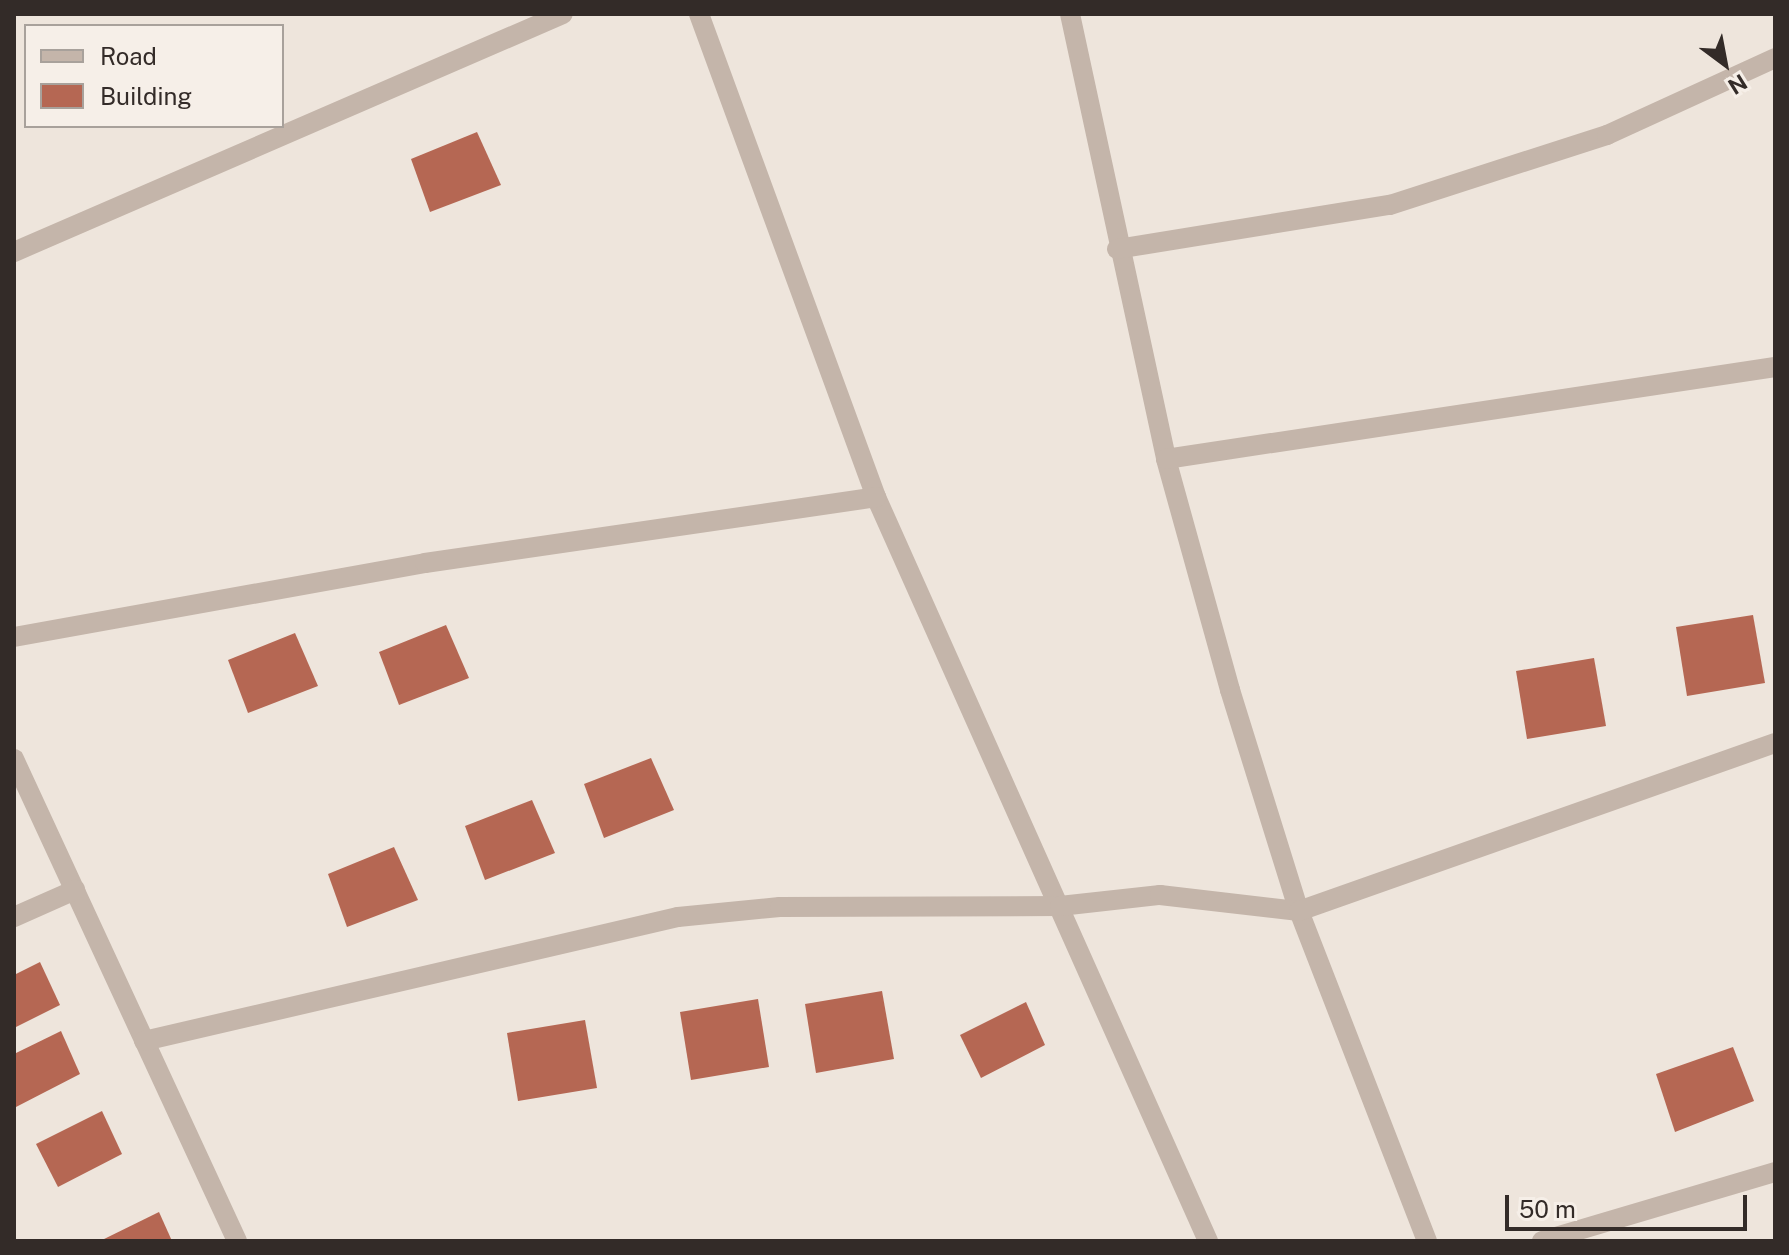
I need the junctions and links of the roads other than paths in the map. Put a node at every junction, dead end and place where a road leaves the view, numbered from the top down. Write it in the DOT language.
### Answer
graph roads {
  1 [pos="563,14"];
  2 [pos="699,14"];
  3 [pos="1070,14"];
  4 [pos="1775,58"];
  5 [pos="1117,249"];
  6 [pos="14,252"];
  7 [pos="1775,367"];
  8 [pos="1166,459"];
  9 [pos="876,497"];
  10 [pos="14,637"];
  11 [pos="1775,743"];
  12 [pos="14,759"];
  13 [pos="75,890"];
  14 [pos="1060,906"];
  15 [pos="1299,911"];
  16 [pos="14,917"];
  17 [pos="144,1041"];
  18 [pos="1775,1172"];
  19 [pos="237,1241"];
  20 [pos="1208,1241"];
  21 [pos="1427,1241"];
  22 [pos="1542,1241"];
  1 -- 6 [label="street"];
  2 -- 9 [label="street"];
  3 -- 5 [label="street"];
  4 -- 5 [label="street"];
  5 -- 8 [label="street"];
  7 -- 8 [label="street"];
  8 -- 15 [label="street"];
  9 -- 10 [label="street"];
  9 -- 14 [label="street"];
  11 -- 15 [label="street"];
  12 -- 13 [label="street"];
  13 -- 16 [label="street"];
  13 -- 17 [label="street"];
  14 -- 15 [label="street"];
  14 -- 17 [label="street"];
  14 -- 20 [label="street"];
  15 -- 21 [label="street"];
  17 -- 19 [label="street"];
  18 -- 22 [label="street"];
}
